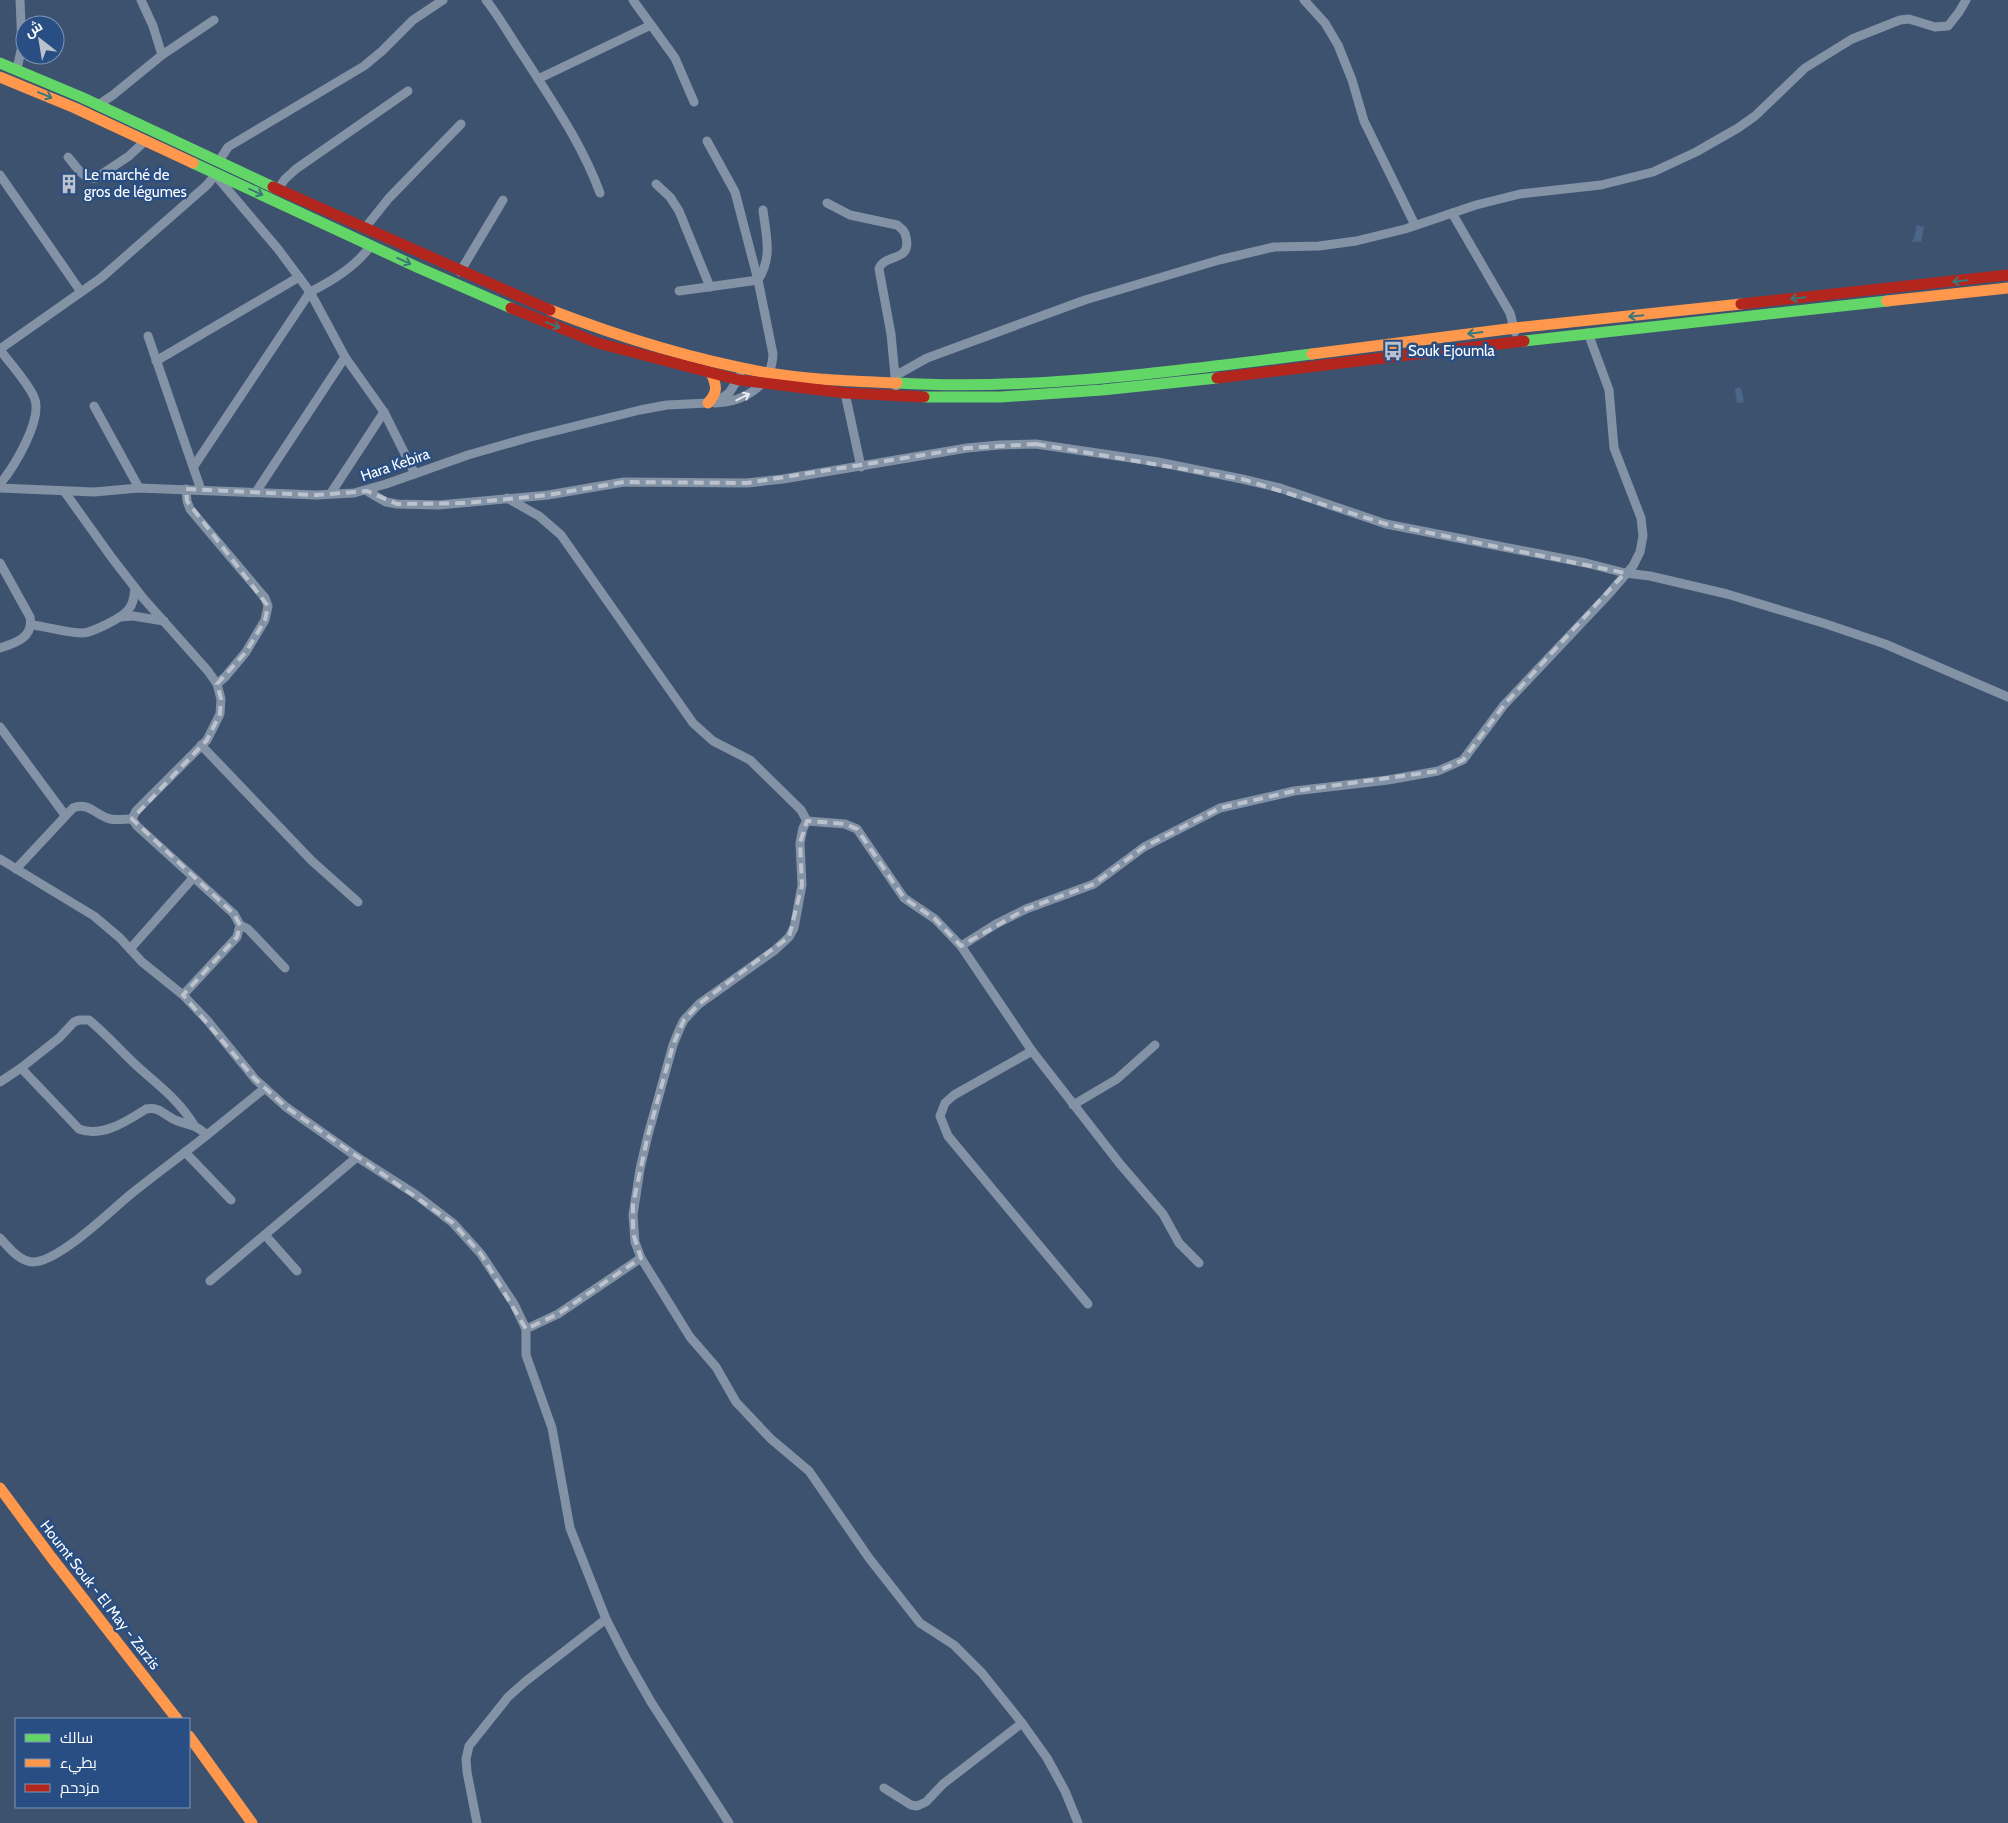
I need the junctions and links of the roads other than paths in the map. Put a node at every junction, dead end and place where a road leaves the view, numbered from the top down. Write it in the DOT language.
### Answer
graph roads {
  1 [pos="20,0"];
  2 [pos="141,0"];
  3 [pos="443,0"];
  4 [pos="486,0"];
  5 [pos="633,0"];
  6 [pos="1304,0"];
  7 [pos="1966,0"];
  8 [pos="214,20"];
  9 [pos="651,25"];
  10 [pos="162,55"];
  11 [pos="0,63"];
  12 [pos="17,69"];
  13 [pos="0,77"];
  14 [pos="538,79"];
  15 [pos="408,91"];
  16 [pos="694,102"];
  17 [pos="98,105"];
  18 [pos="461,124"];
  19 [pos="145,141"];
  20 [pos="707,141"];
  21 [pos="68,157"];
  22 [pos="219,161"];
  23 [pos="213,173"];
  24 [pos="0,175"];
  25 [pos="656,184"];
  26 [pos="278,189"];
  27 [pos="600,193"];
  28 [pos="503,200"];
  29 [pos="827,203"];
  30 [pos="763,210"];
  31 [pos="1452,213"];
  32 [pos="1415,225"];
  33 [pos="365,228"];
  34 [pos="371,245"];
  35 [pos="460,272"];
  36 [pos="2008,275"];
  37 [pos="300,278"];
  38 [pos="758,280"];
  39 [pos="710,287"];
  40 [pos="1895,288"];
  41 [pos="2008,288"];
  42 [pos="679,291"];
  43 [pos="81,292"];
  44 [pos="310,292"];
  45 [pos="1896,301"];
  46 [pos="1692,310"];
  47 [pos="1694,322"];
  48 [pos="1514,328"];
  49 [pos="602,330"];
  50 [pos="1588,333"];
  51 [pos="148,336"];
  52 [pos="1516,342"];
  53 [pos="598,343"];
  54 [pos="0,349"];
  55 [pos="345,358"];
  56 [pos="156,361"];
  57 [pos="742,368"];
  58 [pos="1164,370"];
  59 [pos="711,373"];
  60 [pos="769,373"];
  61 [pos="739,380"];
  62 [pos="895,380"];
  63 [pos="762,384"];
  64 [pos="1166,384"];
  65 [pos="845,393"];
  66 [pos="898,397"];
  67 [pos="708,403"];
  68 [pos="94,406"];
  69 [pos="384,412"];
  70 [pos="194,466"];
  71 [pos="861,467"];
  72 [pos="415,474"];
  73 [pos="0,486"];
  74 [pos="139,488"];
  75 [pos="186,489"];
  76 [pos="202,490"];
  77 [pos="64,491"];
  78 [pos="366,491"];
  79 [pos="256,492"];
  80 [pos="332,493"];
  81 [pos="507,498"];
  82 [pos="1638,559"];
  83 [pos="0,563"];
  84 [pos="1625,573"];
  85 [pos="1646,576"];
  86 [pos="135,588"];
  87 [pos="120,617"];
  88 [pos="165,622"];
  89 [pos="32,625"];
  90 [pos="0,648"];
  91 [pos="217,684"];
  92 [pos="2008,697"];
  93 [pos="0,727"];
  94 [pos="201,745"];
  95 [pos="65,815"];
  96 [pos="132,819"];
  97 [pos="807,821"];
  98 [pos="0,859"];
  99 [pos="16,869"];
  100 [pos="192,878"];
  101 [pos="358,902"];
  102 [pos="240,925"];
  103 [pos="961,946"];
  104 [pos="130,949"];
  105 [pos="285,968"];
  106 [pos="183,995"];
  107 [pos="1155,1045"];
  108 [pos="1032,1051"];
  109 [pos="21,1068"];
  110 [pos="0,1082"];
  111 [pos="266,1088"];
  112 [pos="1073,1105"];
  113 [pos="194,1125"];
  114 [pos="207,1135"];
  115 [pos="185,1152"];
  116 [pos="357,1157"];
  117 [pos="231,1200"];
  118 [pos="265,1235"];
  119 [pos="0,1238"];
  120 [pos="641,1258"];
  121 [pos="1199,1263"];
  122 [pos="297,1272"];
  123 [pos="210,1281"];
  124 [pos="1088,1304"];
  125 [pos="526,1329"];
  126 [pos="0,1488"];
  127 [pos="606,1619"];
  128 [pos="176,1718"];
  129 [pos="1022,1723"];
  130 [pos="190,1737"];
  131 [pos="884,1788"];
  132 [pos="252,1823"];
  133 [pos="477,1823"];
  134 [pos="730,1823"];
  135 [pos="1078,1823"];
  1 -- 12 [label="street"];
  2 -- 10 [label="street"];
  3 -- 22 [label="street"];
  4 -- 14 [label="street"];
  5 -- 9 [label="street"];
  6 -- 32 [label="street"];
  7 -- 31 [label="street"];
  8 -- 10 [label="street"];
  9 -- 14 [label="street"];
  9 -- 16 [label="street"];
  10 -- 17 [label="street"];
  11 -- 12 [label="main road"];
  12 -- 17 [label="main road"];
  13 -- 19 [label="main road, one-way"];
  14 -- 27 [label="street"];
  15 -- 26 [label="street"];
  17 -- 22 [label="main road"];
  18 -- 33 [label="street"];
  19 -- 21 [label="street"];
  19 -- 23 [label="main road"];
  20 -- 38 [label="street"];
  22 -- 23 [label="main road"];
  22 -- 26 [label="main road"];
  23 -- 34 [label="main road, one-way"];
  23 -- 37 [label="street"];
  23 -- 43 [label="street"];
  24 -- 43 [label="street"];
  25 -- 39 [label="street"];
  26 -- 33 [label="main road"];
  28 -- 35 [label="street"];
  29 -- 62 [label="street"];
  30 -- 38 [label="street"];
  31 -- 32 [label="street"];
  31 -- 48 [label="street"];
  32 -- 62 [label="street"];
  33 -- 35 [label="main road"];
  34 -- 44 [label="street"];
  34 -- 53 [label="main road, one-way"];
  35 -- 49 [label="main road"];
  36 -- 40 [label="main road, one-way"];
  37 -- 44 [label="street"];
  37 -- 56 [label="street"];
  38 -- 39 [label="street"];
  38 -- 60 [label="street"];
  39 -- 42 [label="street"];
  40 -- 45 [label="main road"];
  40 -- 46 [label="main road, one-way"];
  41 -- 45 [label="main road"];
  43 -- 54 [label="street"];
  44 -- 55 [label="street"];
  44 -- 70 [label="street"];
  45 -- 47 [label="main road"];
  46 -- 47 [label="main road"];
  46 -- 48 [label="main road, one-way"];
  47 -- 50 [label="main road"];
  48 -- 52 [label="street"];
  48 -- 58 [label="main road, one-way"];
  49 -- 53 [label="main road"];
  49 -- 57 [label="main road"];
  50 -- 52 [label="main road"];
  50 -- 82 [label="street"];
  51 -- 56 [label="street"];
  52 -- 64 [label="main road"];
  53 -- 59 [label="main road"];
  54 -- 73 [label="street"];
  55 -- 69 [label="street"];
  55 -- 79 [label="street"];
  56 -- 70 [label="street"];
  57 -- 60 [label="main road"];
  57 -- 61 [label="street, Hara Kebira"];
  58 -- 62 [label="main road"];
  58 -- 64 [label="main road"];
  59 -- 61 [label="main road"];
  59 -- 67 [label="main road"];
  60 -- 62 [label="main road"];
  60 -- 63 [label="street"];
  61 -- 63 [label="main road"];
  61 -- 67 [label="street, Hara Kebira"];
  62 -- 66 [label="street"];
  63 -- 65 [label="main road"];
  67 -- 63 [label="street, one-way"];
  64 -- 66 [label="main road"];
  65 -- 66 [label="main road"];
  65 -- 71 [label="street"];
  67 -- 72 [label="street, Hara Kebira"];
  68 -- 74 [label="street"];
  69 -- 72 [label="street"];
  69 -- 80 [label="street"];
  70 -- 76 [label="street"];
  71 -- 81 [label="street"];
  71 -- 84 [label="street"];
  72 -- 78 [label="street, Hara Kebira"];
  73 -- 77 [label="street, Hara Kebira"];
  74 -- 75 [label="street, Hara Kebira"];
  74 -- 77 [label="street, Hara Kebira"];
  75 -- 76 [label="street, Hara Kebira"];
  75 -- 91 [label="street"];
  76 -- 79 [label="street, Hara Kebira"];
  77 -- 86 [label="street"];
  78 -- 80 [label="street, Hara Kebira"];
  78 -- 81 [label="street"];
  79 -- 80 [label="street, Hara Kebira"];
  81 -- 97 [label="street"];
  82 -- 84 [label="street"];
  82 -- 85 [label="street"];
  83 -- 89 [label="street"];
  84 -- 85 [label="street"];
  84 -- 103 [label="street"];
  85 -- 92 [label="street"];
  86 -- 87 [label="street"];
  86 -- 88 [label="street"];
  87 -- 88 [label="street"];
  87 -- 89 [label="street"];
  88 -- 91 [label="street"];
  89 -- 90 [label="street"];
  91 -- 94 [label="street"];
  93 -- 95 [label="street"];
  94 -- 96 [label="street"];
  94 -- 101 [label="street"];
  95 -- 96 [label="street"];
  95 -- 99 [label="street"];
  96 -- 100 [label="street"];
  97 -- 103 [label="street"];
  97 -- 120 [label="street"];
  98 -- 99 [label="street"];
  99 -- 104 [label="street"];
  100 -- 102 [label="street"];
  100 -- 104 [label="street"];
  102 -- 105 [label="street"];
  102 -- 106 [label="street"];
  103 -- 108 [label="street"];
  104 -- 106 [label="street"];
  106 -- 111 [label="street"];
  107 -- 112 [label="street"];
  108 -- 112 [label="street"];
  108 -- 124 [label="street"];
  109 -- 110 [label="street"];
  109 -- 113 [label="street"];
  109 -- 113 [label="street"];
  111 -- 114 [label="street"];
  111 -- 116 [label="street"];
  112 -- 121 [label="street"];
  113 -- 114 [label="street"];
  114 -- 115 [label="street"];
  115 -- 117 [label="street"];
  115 -- 119 [label="street"];
  116 -- 118 [label="street"];
  116 -- 125 [label="street"];
  118 -- 122 [label="street"];
  118 -- 123 [label="street"];
  120 -- 125 [label="street"];
  120 -- 129 [label="street"];
  125 -- 127 [label="street"];
  126 -- 128 [label="main road, Houmt Souk - El May - Zarzis"];
  127 -- 133 [label="street"];
  127 -- 134 [label="street"];
  129 -- 131 [label="street"];
  129 -- 135 [label="street"];
  130 -- 132 [label="main road"];
}
